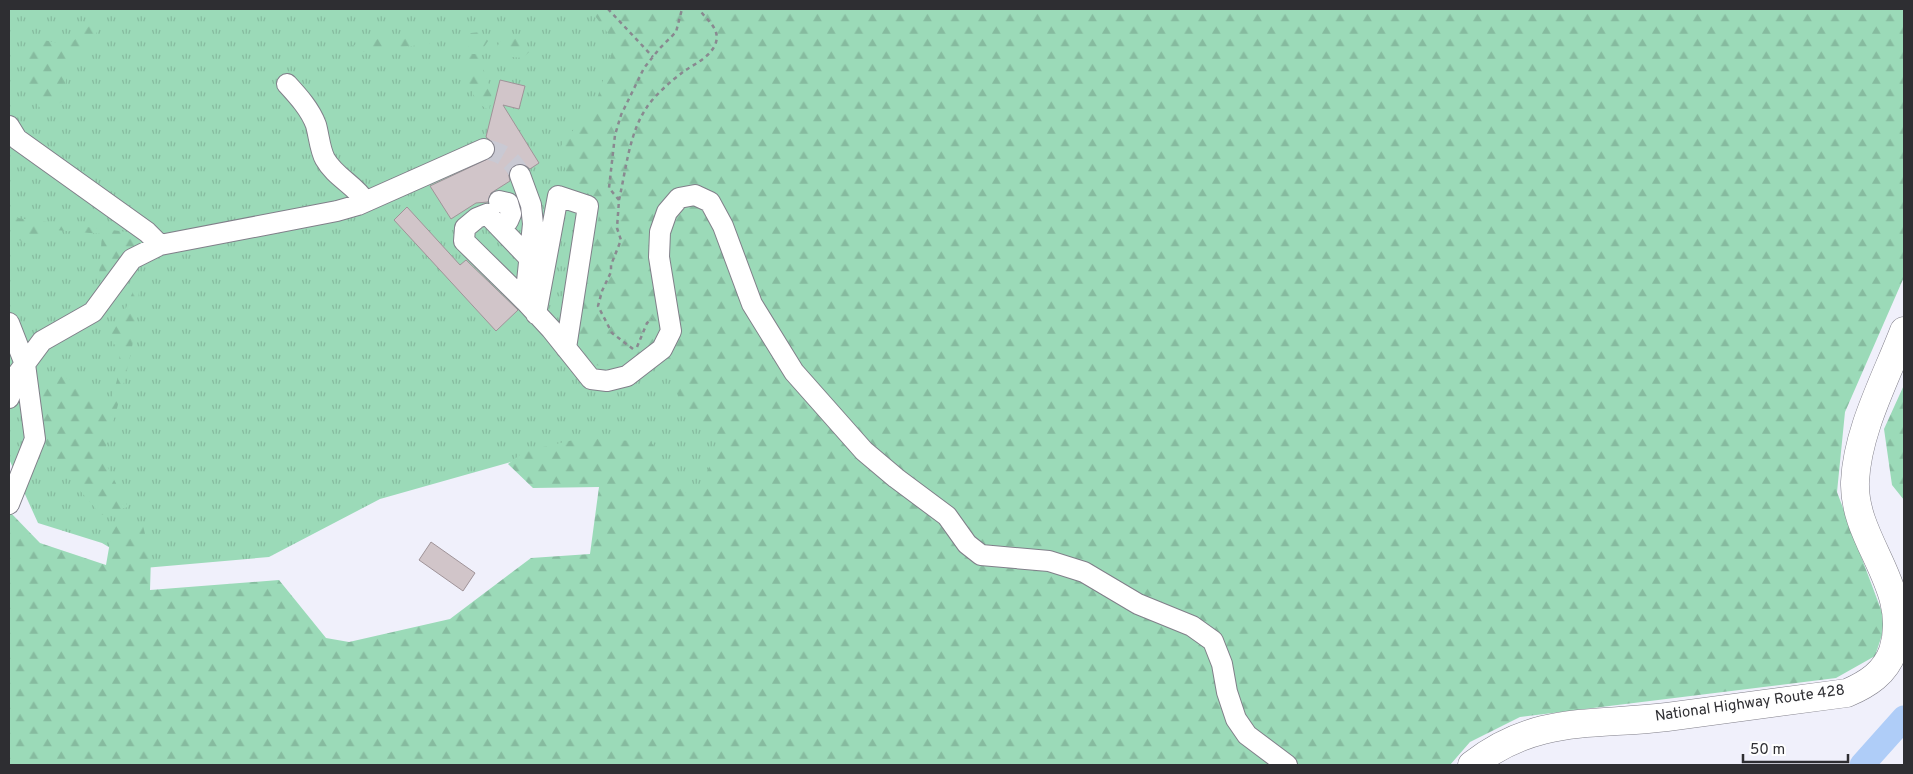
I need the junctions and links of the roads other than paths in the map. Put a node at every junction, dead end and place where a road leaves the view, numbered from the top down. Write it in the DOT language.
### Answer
graph roads {
  1 [pos="287,84"];
  2 [pos="9,126"];
  3 [pos="484,150"];
  4 [pos="520,175"];
  5 [pos="365,202"];
  6 [pos="160,245"];
  7 [pos="530,259"];
  8 [pos="531,308"];
  9 [pos="9,322"];
  10 [pos="1904,331"];
  11 [pos="566,348"];
  12 [pos="25,364"];
  13 [pos="9,398"];
  14 [pos="9,504"];
  15 [pos="1287,765"];
  16 [pos="1472,765"];
  1 -- 5 [label="street"];
  2 -- 6 [label="street"];
  3 -- 5 [label="street"];
  4 -- 7 [label="street"];
  5 -- 6 [label="street"];
  6 -- 12 [label="street"];
  7 -- 8 [label="street"];
  7 -- 8 [label="street"];
  8 -- 11 [label="street"];
  8 -- 11 [label="street"];
  9 -- 12 [label="street"];
  10 -- 16 [label="highway, National Highway Route 428"];
  11 -- 15 [label="street"];
  12 -- 13 [label="street"];
  12 -- 14 [label="street"];
}
